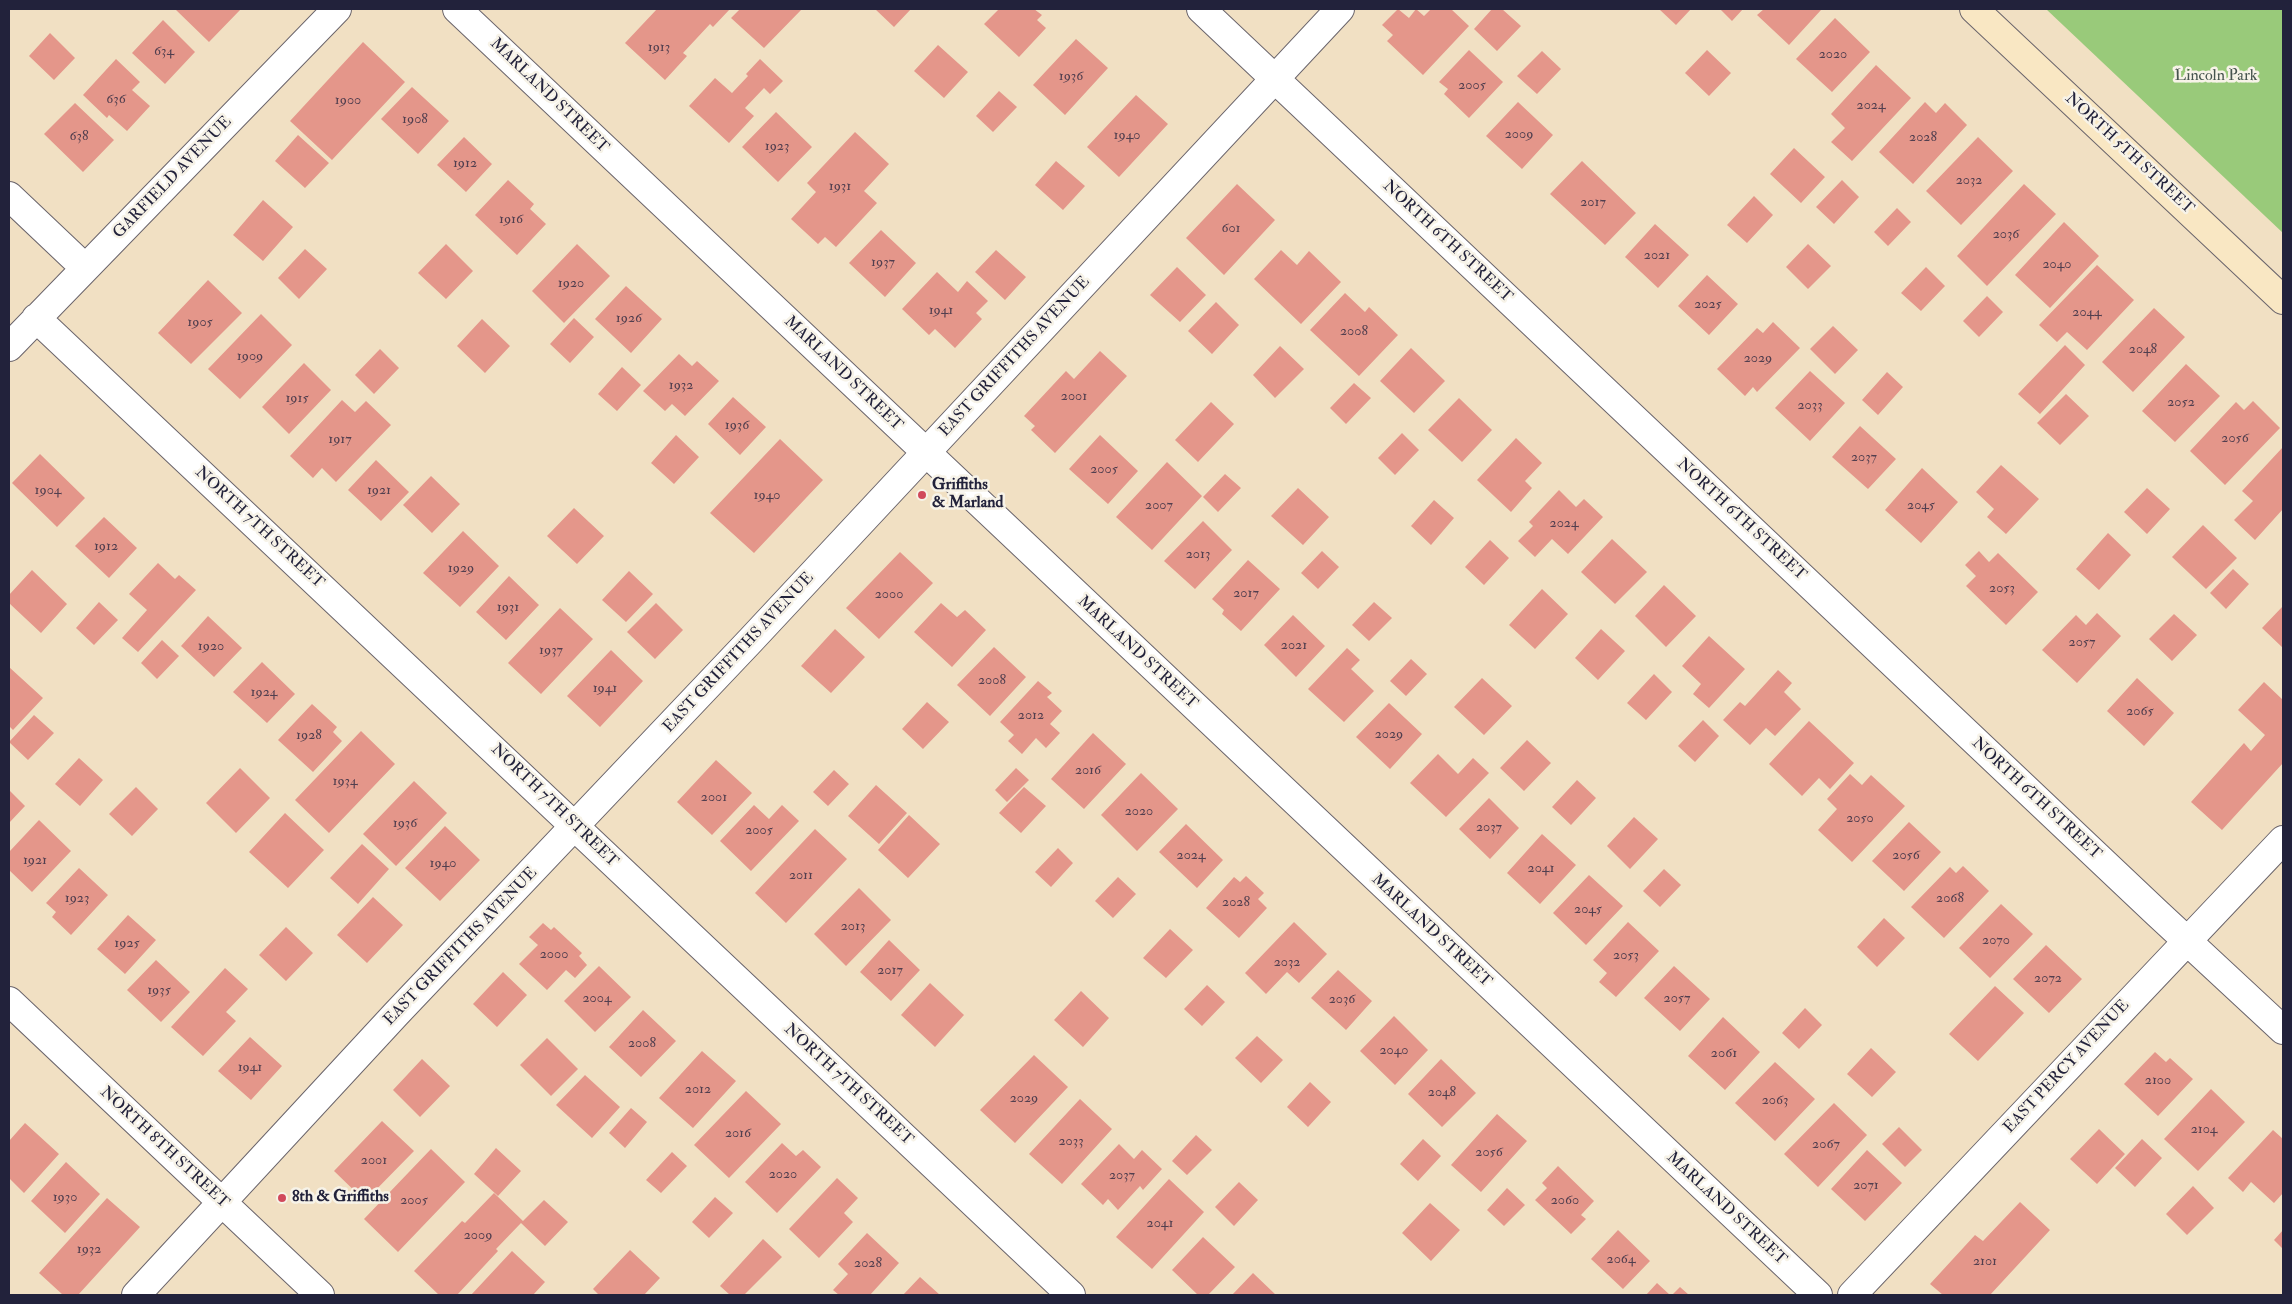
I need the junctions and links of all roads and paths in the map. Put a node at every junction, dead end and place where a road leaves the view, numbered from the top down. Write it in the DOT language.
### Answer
graph roads {
  1 [pos="337,9"];
  2 [pos="458,9"];
  3 [pos="1201,9"];
  4 [pos="1340,9"];
  5 [pos="1974,9"];
  6 [pos="1273,78"];
  7 [pos="9,196"];
  8 [pos="85,268"];
  9 [pos="2283,300"];
  10 [pos="36,318"];
  11 [pos="9,347"];
  12 [pos="926,453"];
  13 [pos="576,826"];
  14 [pos="2283,840"];
  15 [pos="2187,941"];
  16 [pos="9,1001"];
  17 [pos="2283,1030"];
  18 [pos="221,1202"];
  19 [pos="136,1295"];
  20 [pos="320,1295"];
  21 [pos="1071,1295"];
  22 [pos="1818,1295"];
  23 [pos="1852,1295"];
  1 -- 8 [label="street, GARFIELD AVENUE"];
  2 -- 12 [label="street, MARLAND STREET"];
  3 -- 6 [label="street, NORTH 6TH STREET"];
  4 -- 6 [label="street, EAST GRIFFITHS AVENUE"];
  5 -- 9 [label="main road, NORTH 5TH STREET"];
  6 -- 12 [label="street, EAST GRIFFITHS AVENUE"];
  6 -- 15 [label="street, NORTH 6TH STREET"];
  7 -- 8 [label="street"];
  8 -- 10 [label="street, GARFIELD AVENUE"];
  10 -- 11 [label="street, GARFIELD AVENUE"];
  10 -- 13 [label="street, NORTH 7TH STREET"];
  12 -- 13 [label="street, EAST GRIFFITHS AVENUE"];
  12 -- 22 [label="street, MARLAND STREET"];
  13 -- 18 [label="street, EAST GRIFFITHS AVENUE"];
  13 -- 21 [label="street, NORTH 7TH STREET"];
  14 -- 15 [label="street, EAST PERCY AVENUE"];
  15 -- 17 [label="street, NORTH 6TH STREET"];
  15 -- 23 [label="street, EAST PERCY AVENUE"];
  16 -- 18 [label="street, NORTH 8TH STREET"];
  18 -- 19 [label="street, EAST GRIFFITHS AVENUE"];
  18 -- 20 [label="street, NORTH 8TH STREET"];
}
